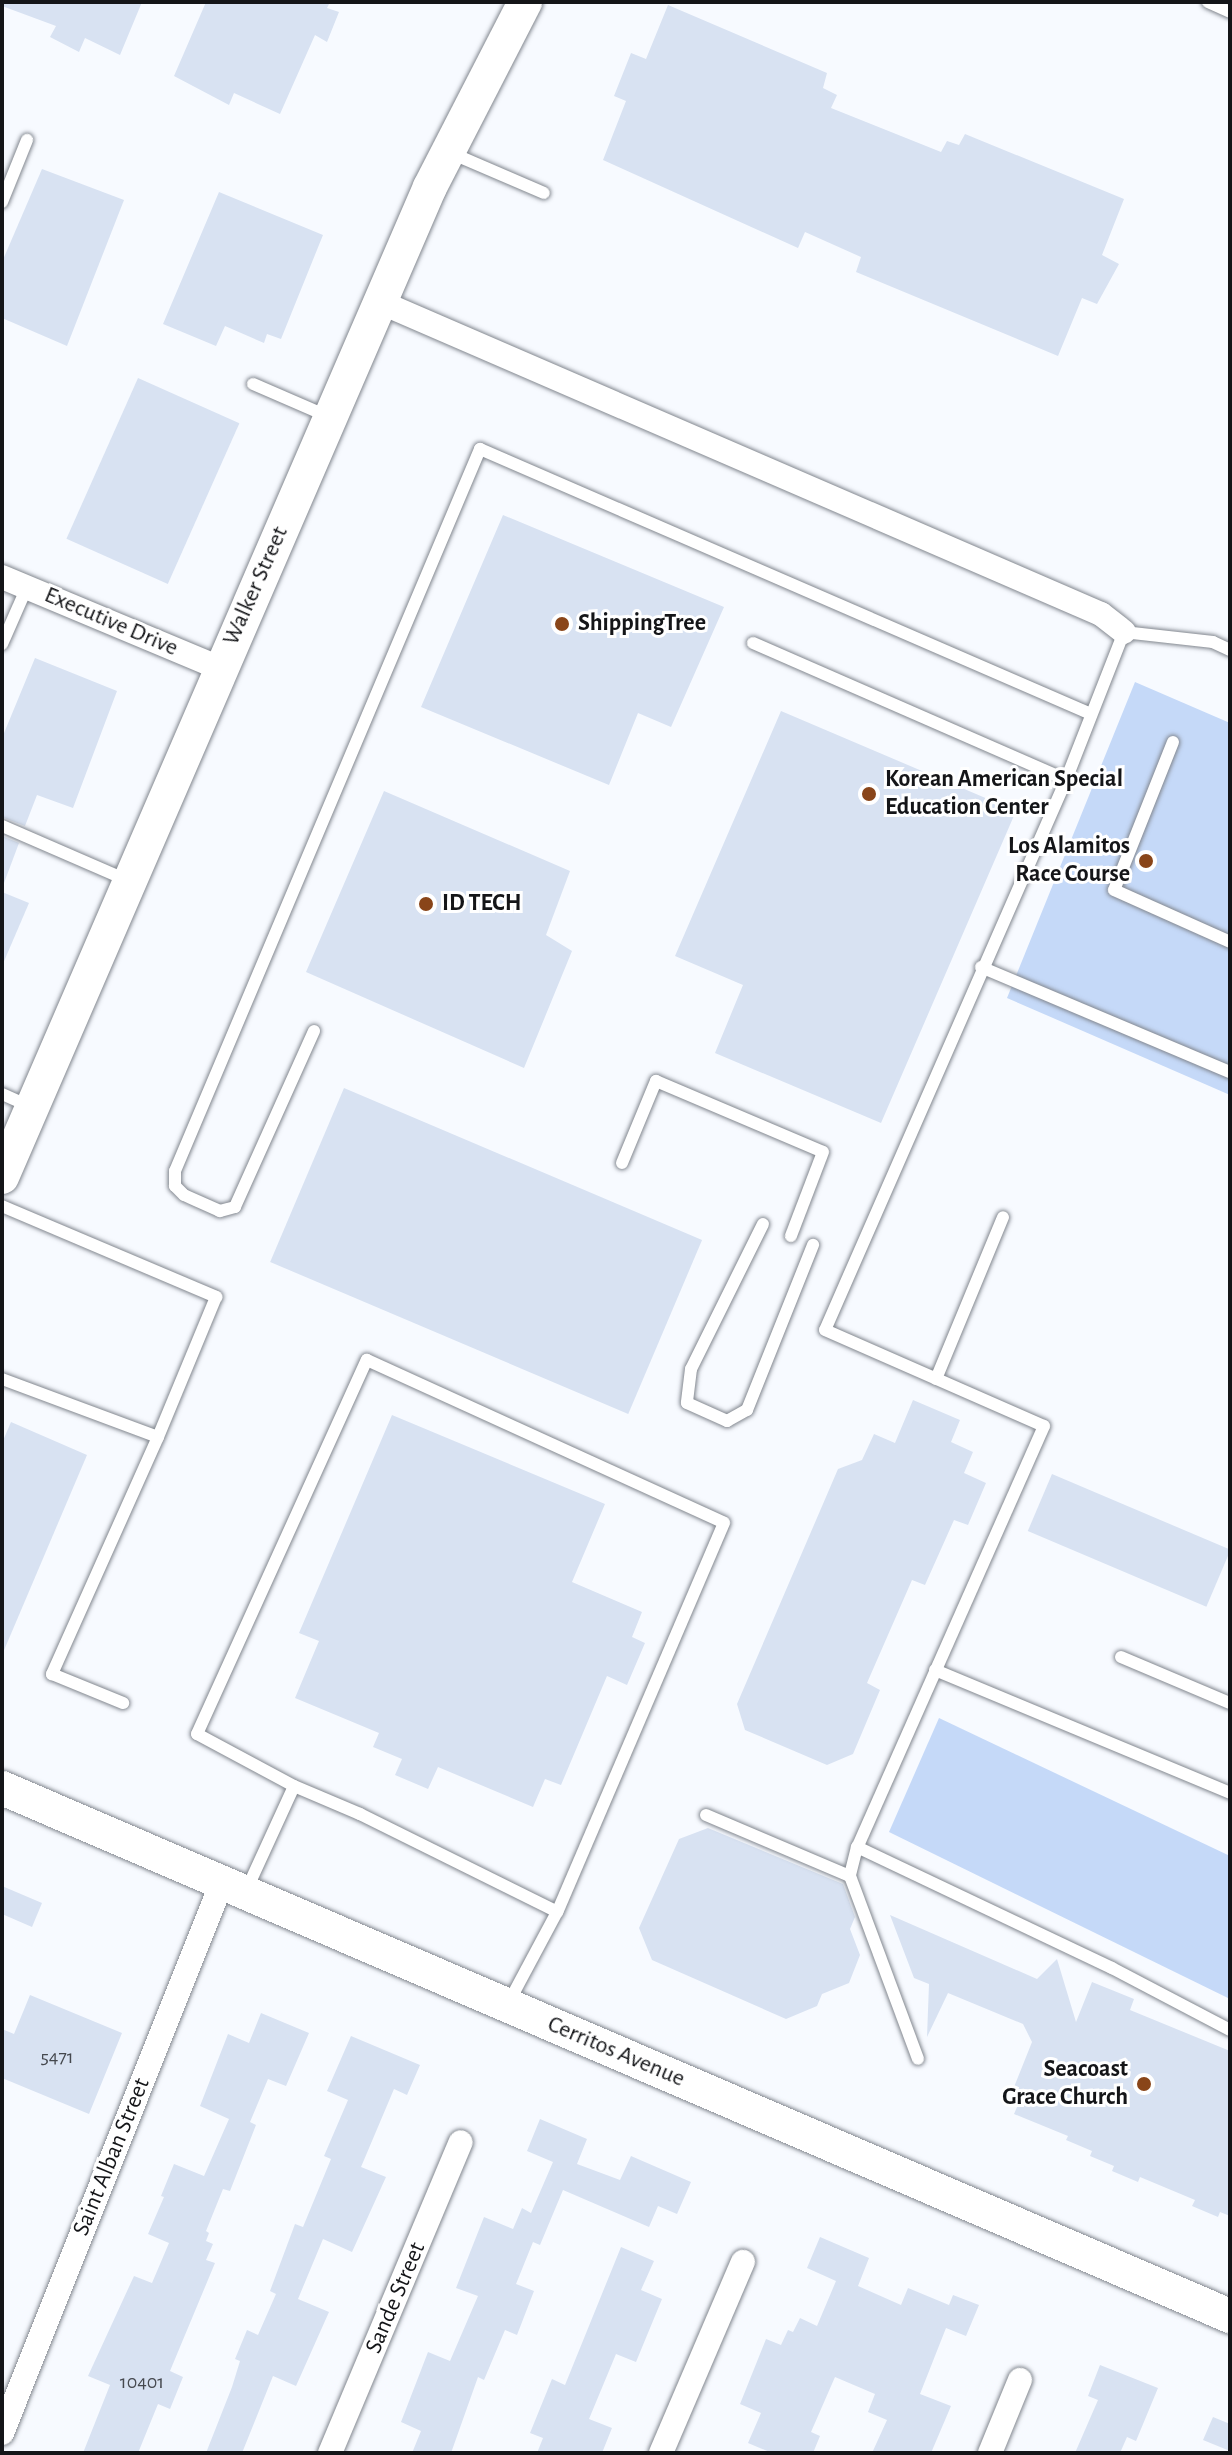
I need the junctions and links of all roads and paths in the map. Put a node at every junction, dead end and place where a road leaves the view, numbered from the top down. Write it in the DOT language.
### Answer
graph roads {
  1 [pos="525,2"];
  2 [pos="1208,2"];
  3 [pos="1230,12"];
  4 [pos="27,140"];
  5 [pos="448,151"];
  6 [pos="544,193"];
  7 [pos="2,202"];
  8 [pos="380,302"];
  9 [pos="253,384"];
  10 [pos="329,418"];
  11 [pos="2,577"];
  12 [pos="27,587"];
  13 [pos="1124,632"];
  14 [pos="753,643"];
  15 [pos="2,644"];
  16 [pos="1230,650"];
  17 [pos="220,668"];
  18 [pos="1091,714"];
  19 [pos="1173,742"];
  20 [pos="1066,780"];
  21 [pos="2,826"];
  22 [pos="129,881"];
  23 [pos="1230,942"];
  24 [pos="981,967"];
  25 [pos="314,1031"];
  26 [pos="1230,1072"];
  27 [pos="17,1100"];
  28 [pos="622,1163"];
  29 [pos="2,1177"];
  30 [pos="2,1206"];
  31 [pos="1003,1217"];
  32 [pos="763,1224"];
  33 [pos="791,1236"];
  34 [pos="813,1245"];
  35 [pos="2,1379"];
  36 [pos="936,1379"];
  37 [pos="158,1437"];
  38 [pos="1121,1657"];
  39 [pos="935,1670"];
  40 [pos="123,1703"];
  41 [pos="1230,1703"];
  42 [pos="294,1786"];
  43 [pos="2,1788"];
  44 [pos="1230,1793"];
  45 [pos="706,1815"];
  46 [pos="857,1847"];
  47 [pos="850,1876"];
  48 [pos="234,1888"];
  49 [pos="557,1912"];
  50 [pos="508,2005"];
  51 [pos="1230,2030"];
  52 [pos="918,2059"];
  53 [pos="461,2142"];
  54 [pos="743,2262"];
  55 [pos="1230,2316"];
  56 [pos="1020,2380"];
  57 [pos="10,2388"];
  58 [pos="2,2433"];
  59 [pos="330,2453"];
  60 [pos="661,2453"];
  61 [pos="990,2453"];
  1 -- 5 [label="main road, Walker Street"];
  2 -- 3 [label="lane"];
  4 -- 7 [label="lane"];
  5 -- 6 [label="lane"];
  5 -- 8 [label="main road, Walker Street"];
  8 -- 10 [label="main road, Walker Street"];
  8 -- 13 [label="street"];
  9 -- 10 [label="lane"];
  10 -- 17 [label="main road, Walker Street"];
  11 -- 12 [label="street, Executive Drive"];
  12 -- 15 [label="lane"];
  12 -- 17 [label="street, Executive Drive"];
  13 -- 16 [label="lane"];
  13 -- 18 [label="lane"];
  14 -- 20 [label="lane"];
  17 -- 22 [label="main road, Walker Street"];
  18 -- 20 [label="lane"];
  18 -- 25 [label="lane"];
  19 -- 23 [label="lane"];
  20 -- 24 [label="lane"];
  21 -- 22 [label="lane"];
  22 -- 27 [label="main road, Walker Street"];
  24 -- 26 [label="lane"];
  24 -- 36 [label="lane"];
  27 -- 29 [label="main road, Walker Street"];
  28 -- 33 [label="lane"];
  30 -- 37 [label="lane"];
  31 -- 36 [label="lane"];
  32 -- 34 [label="lane"];
  35 -- 37 [label="lane"];
  36 -- 39 [label="lane"];
  37 -- 40 [label="lane"];
  38 -- 41 [label="lane"];
  39 -- 44 [label="lane"];
  39 -- 46 [label="lane"];
  42 -- 48 [label="lane"];
  42 -- 49 [label="lane"];
  42 -- 49 [label="lane"];
  43 -- 48 [label="main road, Cerritos Avenue"];
  45 -- 47 [label="lane"];
  46 -- 47 [label="lane"];
  46 -- 51 [label="lane"];
  47 -- 52 [label="lane"];
  48 -- 50 [label="main road, Cerritos Avenue"];
  48 -- 57 [label="street, Saint Alban Street"];
  49 -- 50 [label="lane"];
  50 -- 55 [label="main road, Cerritos Avenue"];
  53 -- 59 [label="street, Sande Street"];
  54 -- 60 [label="street"];
  56 -- 61 [label="street"];
  57 -- 58 [label="street, Saint Alban Street"];
}
